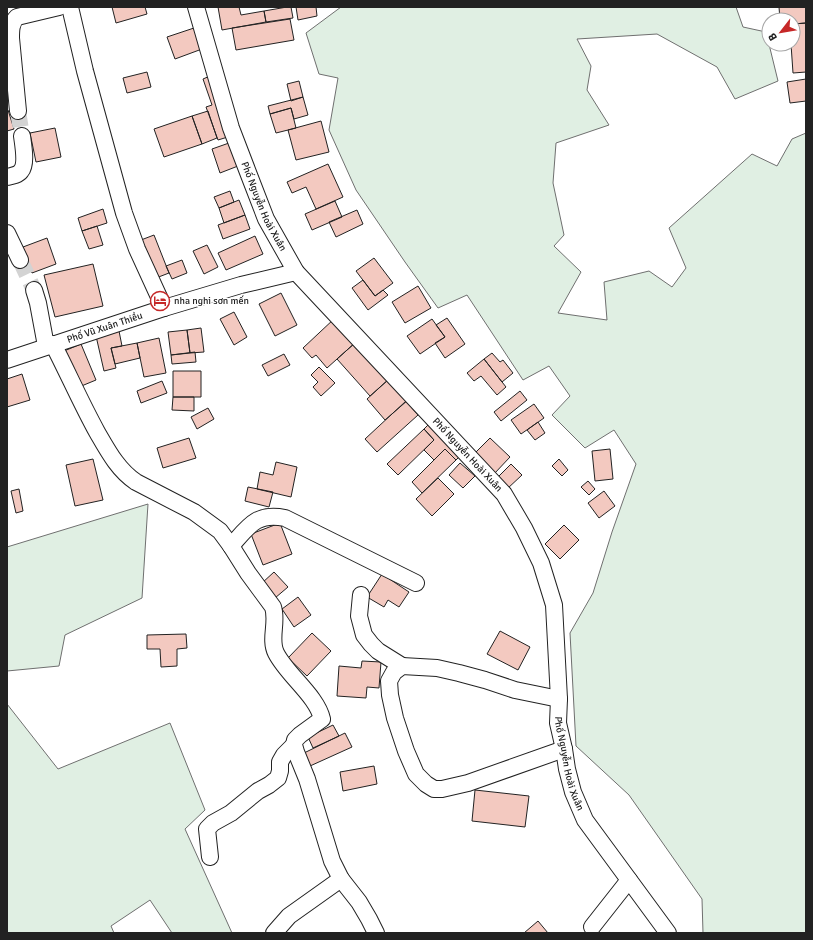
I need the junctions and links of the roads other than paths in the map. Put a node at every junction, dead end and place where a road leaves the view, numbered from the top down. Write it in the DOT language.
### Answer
graph roads {
  1 [pos="59,7"];
  2 [pos="70,7"];
  3 [pos="196,7"];
  4 [pos="11,73"];
  5 [pos="18,111"];
  6 [pos="22,136"];
  7 [pos="7,177"];
  8 [pos="7,233"];
  9 [pos="20,260"];
  10 [pos="296,272"];
  11 [pos="34,290"];
  12 [pos="164,308"];
  13 [pos="50,345"];
  14 [pos="7,360"];
  15 [pos="232,546"];
  16 [pos="416,583"];
  17 [pos="361,595"];
  18 [pos="402,666"];
  19 [pos="559,699"];
  20 [pos="294,745"];
  21 [pos="564,749"];
  22 [pos="210,857"];
  23 [pos="341,879"];
  24 [pos="629,880"];
  25 [pos="592,927"];
  26 [pos="274,933"];
  27 [pos="376,933"];
  28 [pos="668,933"];
  1 -- 4 [label="street"];
  2 -- 12 [label="street"];
  3 -- 10 [label="street, Phố Nguyễn Hoài Xuân"];
  4 -- 5 [label="street"];
  6 -- 7 [label="street"];
  8 -- 9 [label="street"];
  10 -- 12 [label="street, Phố Vũ Xuân Thiều"];
  10 -- 19 [label="street, Phố Nguyễn Hoài Xuân"];
  11 -- 13 [label="street"];
  12 -- 13 [label="street, Phố Vũ Xuân Thiều"];
  13 -- 14 [label="street, Phố Vũ Xuân Thiều"];
  13 -- 15 [label="street"];
  15 -- 16 [label="street"];
  15 -- 20 [label="street"];
  17 -- 18 [label="street"];
  18 -- 19 [label="street"];
  18 -- 21 [label="street"];
  19 -- 21 [label="street, Phố Nguyễn Hoài Xuân"];
  20 -- 22 [label="street"];
  20 -- 23 [label="street"];
  21 -- 24 [label="street, Phố Nguyễn Hoài Xuân"];
  23 -- 26 [label="street"];
  23 -- 27 [label="street"];
  24 -- 25 [label="street"];
  24 -- 28 [label="street, Phố Nguyễn Hoài Xuân"];
}
